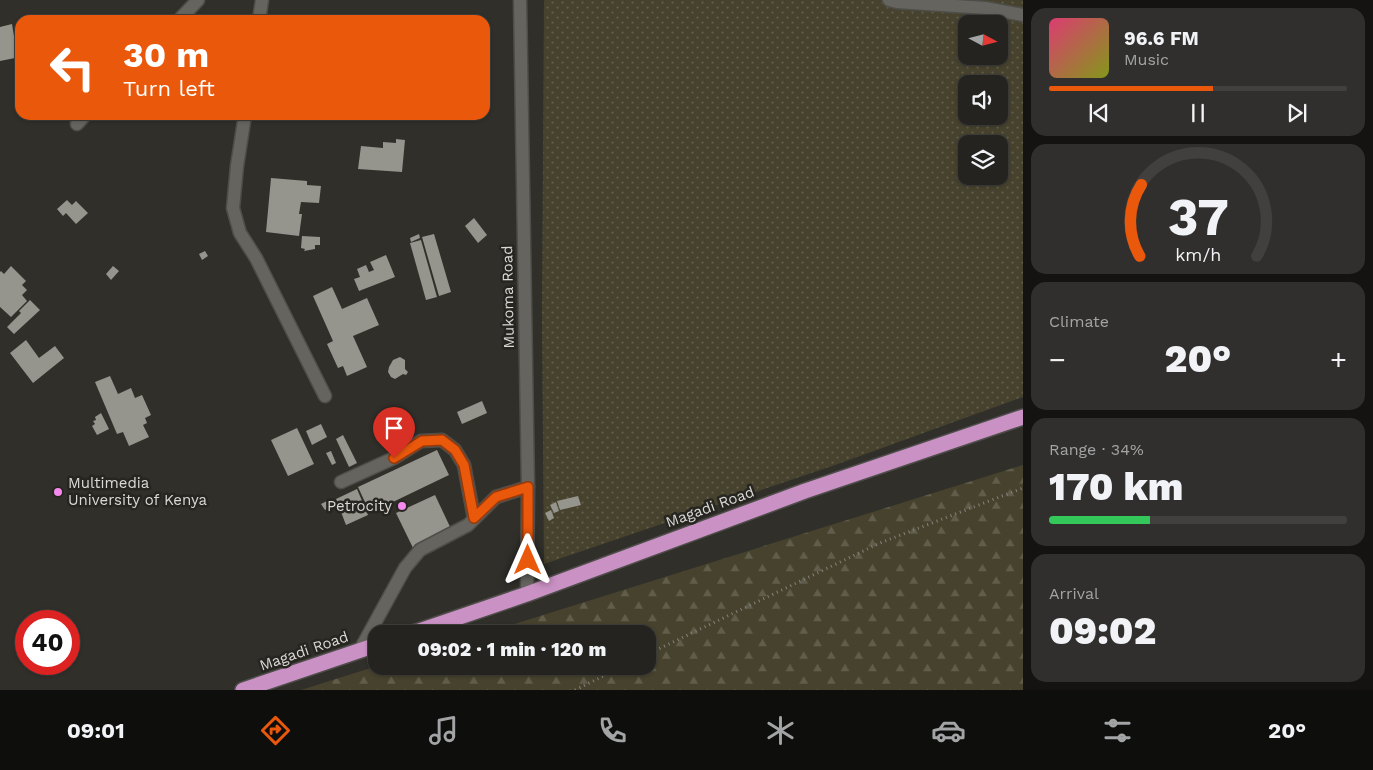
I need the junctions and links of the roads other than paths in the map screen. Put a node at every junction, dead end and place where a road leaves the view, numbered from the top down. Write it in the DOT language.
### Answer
graph roads {
  1 [pos="198,0"];
  2 [pos="262,0"];
  3 [pos="520,0"];
  4 [pos="889,0"];
  5 [pos="183,15"];
  6 [pos="260,15"];
  7 [pos="1023,15"];
  8 [pos="244,120"];
  9 [pos="325,396"];
  10 [pos="1023,417"];
  11 [pos="341,482"];
  12 [pos="528,487"];
  13 [pos="474,518"];
  14 [pos="527,594"];
  15 [pos="436,625"];
  16 [pos="368,648"];
  17 [pos="360,650"];
  18 [pos="243,690"];
  1 -- 5 [label="street"];
  2 -- 6 [label="street"];
  3 -- 12 [label="street, Mukoma Road"];
  4 -- 7 [label="street"];
  8 -- 9 [label="street"];
  10 -- 14 [label="highway, Magadi Road"];
  11 -- 13 [label="street"];
  12 -- 13 [label="street"];
  12 -- 14 [label="street, Mukoma Road"];
  13 -- 17 [label="street"];
  14 -- 15 [label="highway, Magadi Road"];
  16 -- 17 [label="highway, Magadi Road"];
  17 -- 18 [label="highway, Magadi Road"];
}
